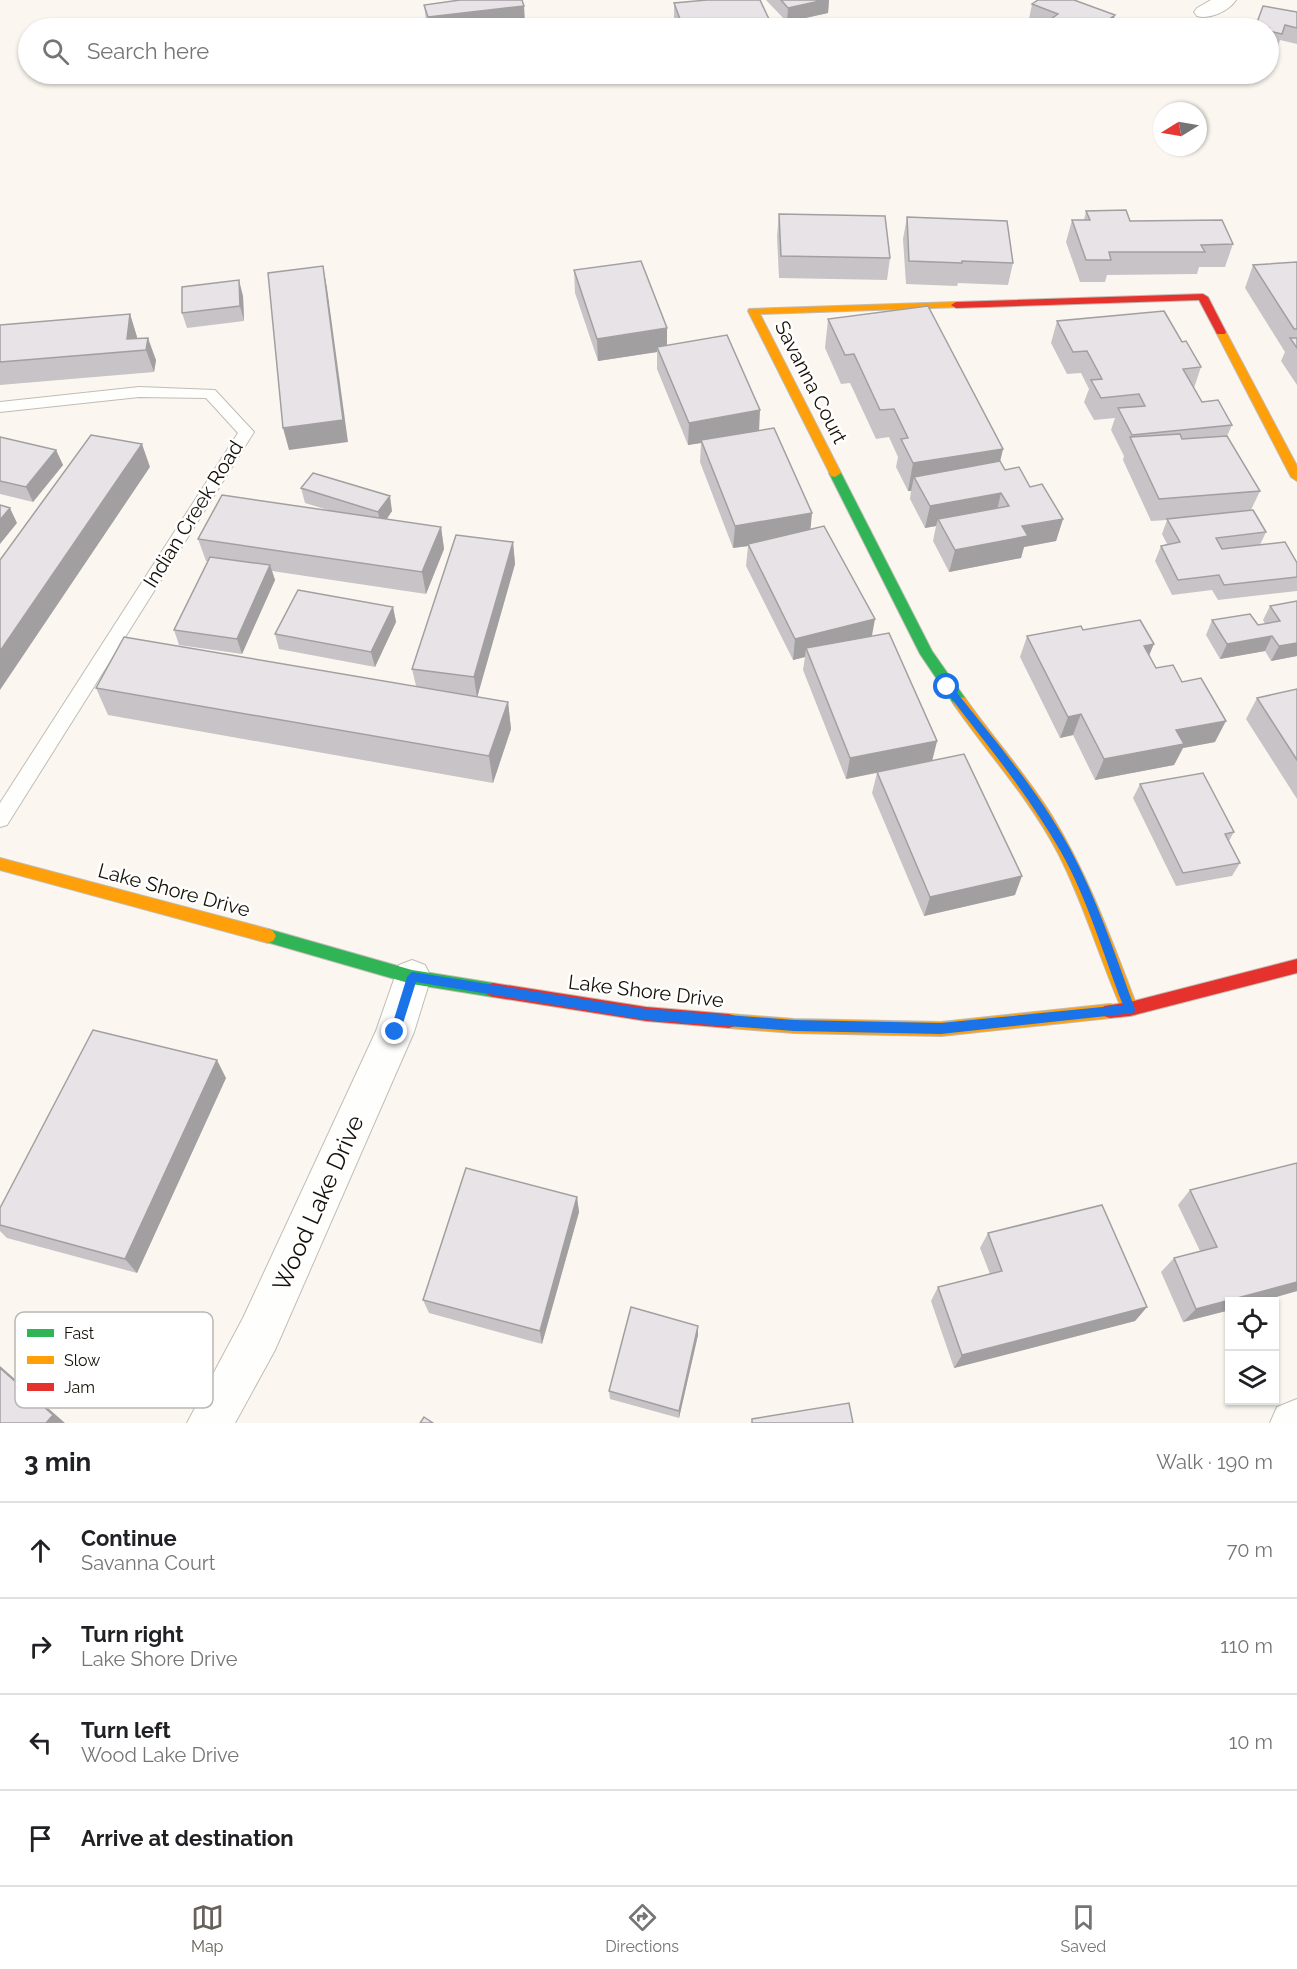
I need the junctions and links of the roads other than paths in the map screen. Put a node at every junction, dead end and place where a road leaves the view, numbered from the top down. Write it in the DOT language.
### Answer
graph roads {
  1 [pos="1226,0"];
  2 [pos="1204,12"];
  3 [pos="0,407"];
  4 [pos="1297,477"];
  5 [pos="0,819"];
  6 [pos="0,864"];
  7 [pos="1297,966"];
  8 [pos="412,977"];
  9 [pos="1130,1009"];
  10 [pos="210,1423"];
  1 -- 2 [label="street"];
  3 -- 5 [label="lane, Indian Creek Road"];
  4 -- 9 [label="street, Savanna Court"];
  6 -- 8 [label="street, Lake Shore Drive"];
  7 -- 9 [label="street, Lake Shore Drive"];
  8 -- 9 [label="street, Lake Shore Drive"];
  8 -- 10 [label="street, Wood Lake Drive"];
}
